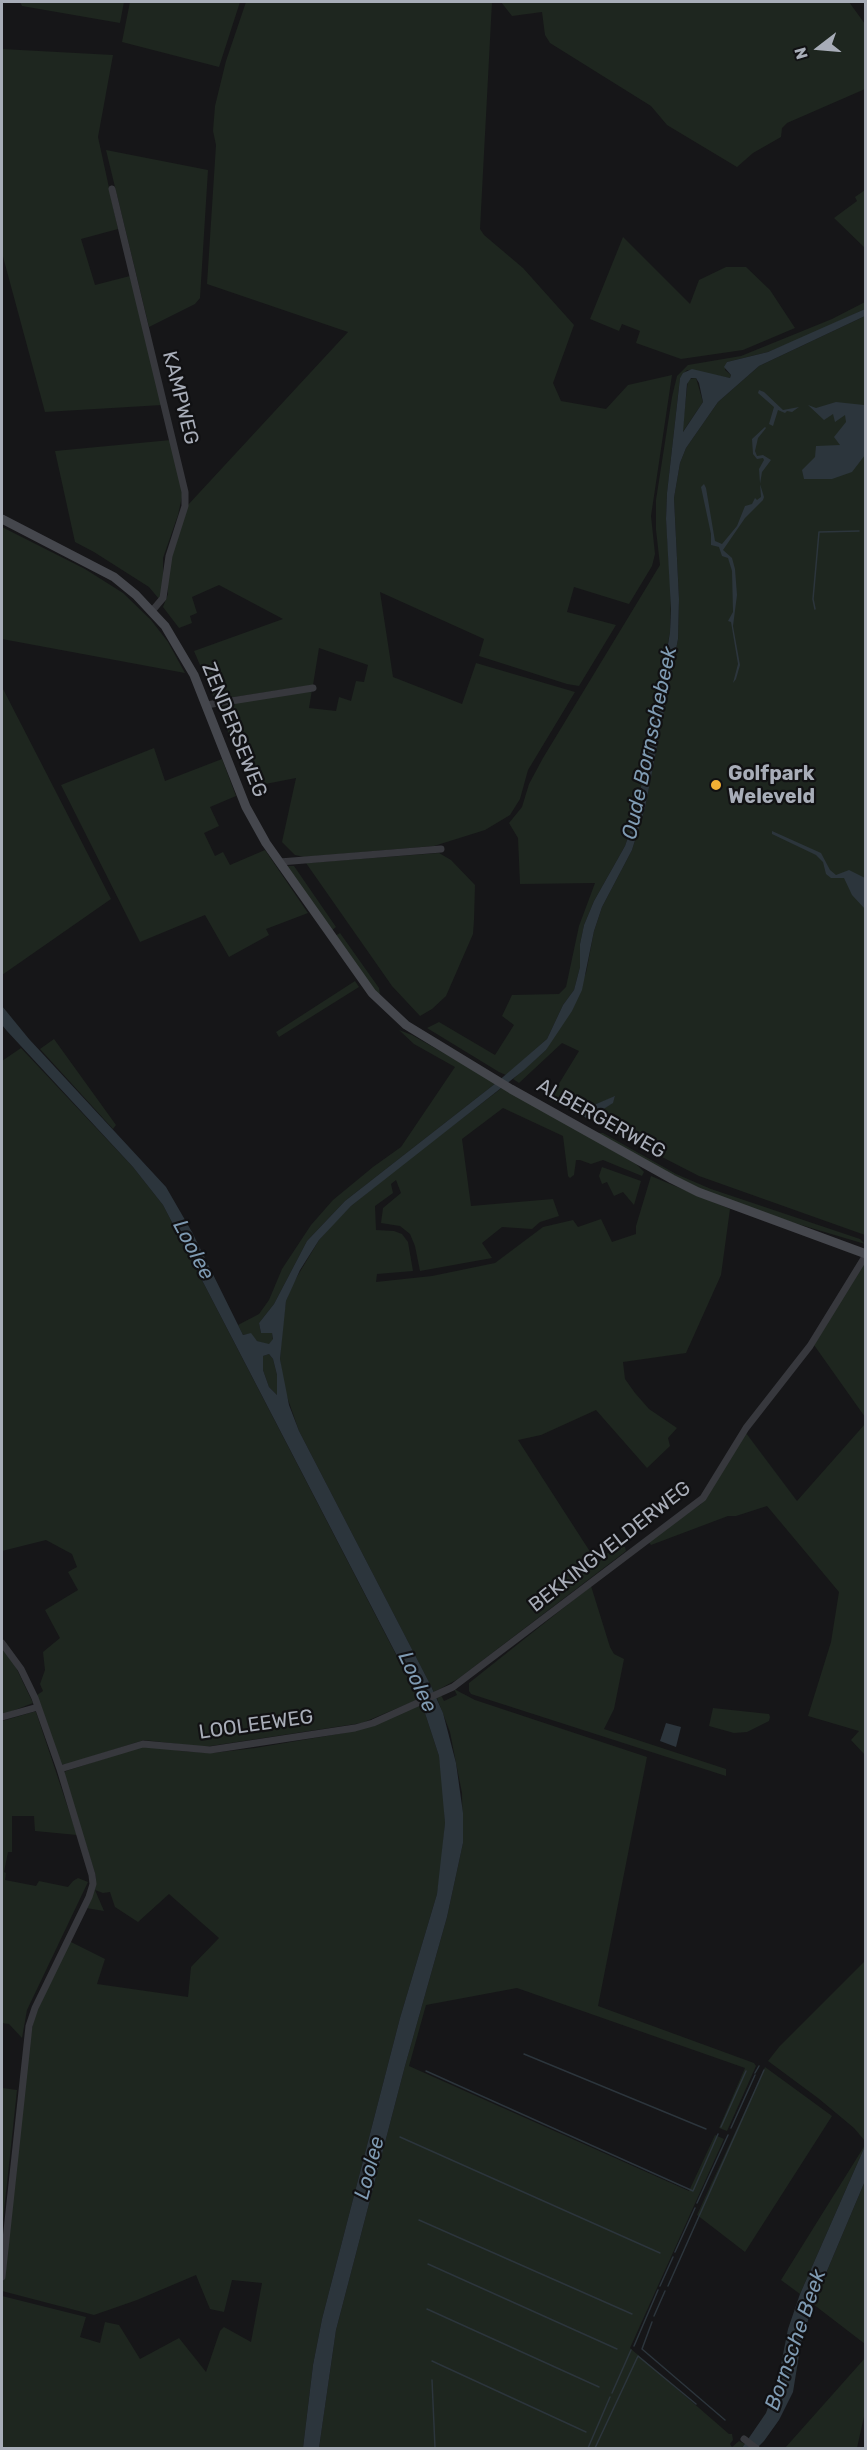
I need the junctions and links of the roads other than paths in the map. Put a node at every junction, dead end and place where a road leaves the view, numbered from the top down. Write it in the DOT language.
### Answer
graph roads {
  1 [pos="112,189"];
  2 [pos="2,519"];
  3 [pos="152,611"];
  4 [pos="313,688"];
  5 [pos="206,705"];
  6 [pos="441,849"];
  7 [pos="280,862"];
  8 [pos="386,1008"];
  9 [pos="814,1233"];
  10 [pos="866,1249"];
  11 [pos="866,1255"];
  12 [pos="2,1643"];
  13 [pos="417,1704"];
  14 [pos="38,1707"];
  15 [pos="2,1717"];
  16 [pos="60,1769"];
  17 [pos="2,2277"];
  18 [pos="744,2439"];
  19 [pos="756,2448"];
  1 -- 3 [label="street, KAMPWEG"];
  2 -- 3 [label="main road, ZENDERSEWEG"];
  3 -- 5 [label="main road, ZENDERSEWEG"];
  4 -- 5 [label="street"];
  5 -- 7 [label="main road, ZENDERSEWEG"];
  6 -- 7 [label="street"];
  7 -- 8 [label="main road, ZENDERSEWEG"];
  8 -- 9 [label="main road, ALBERGERWEG"];
  9 -- 10 [label="main road, ALBERGERWEG"];
  9 -- 11 [label="main road, ALBERGERWEG"];
  11 -- 13 [label="street, BEKKINGVELDERWEG"];
  12 -- 14 [label="street"];
  13 -- 16 [label="street, LOOLEEWEG"];
  14 -- 15 [label="street"];
  14 -- 16 [label="street"];
  16 -- 17 [label="street"];
  18 -- 19 [label="street"];
}
